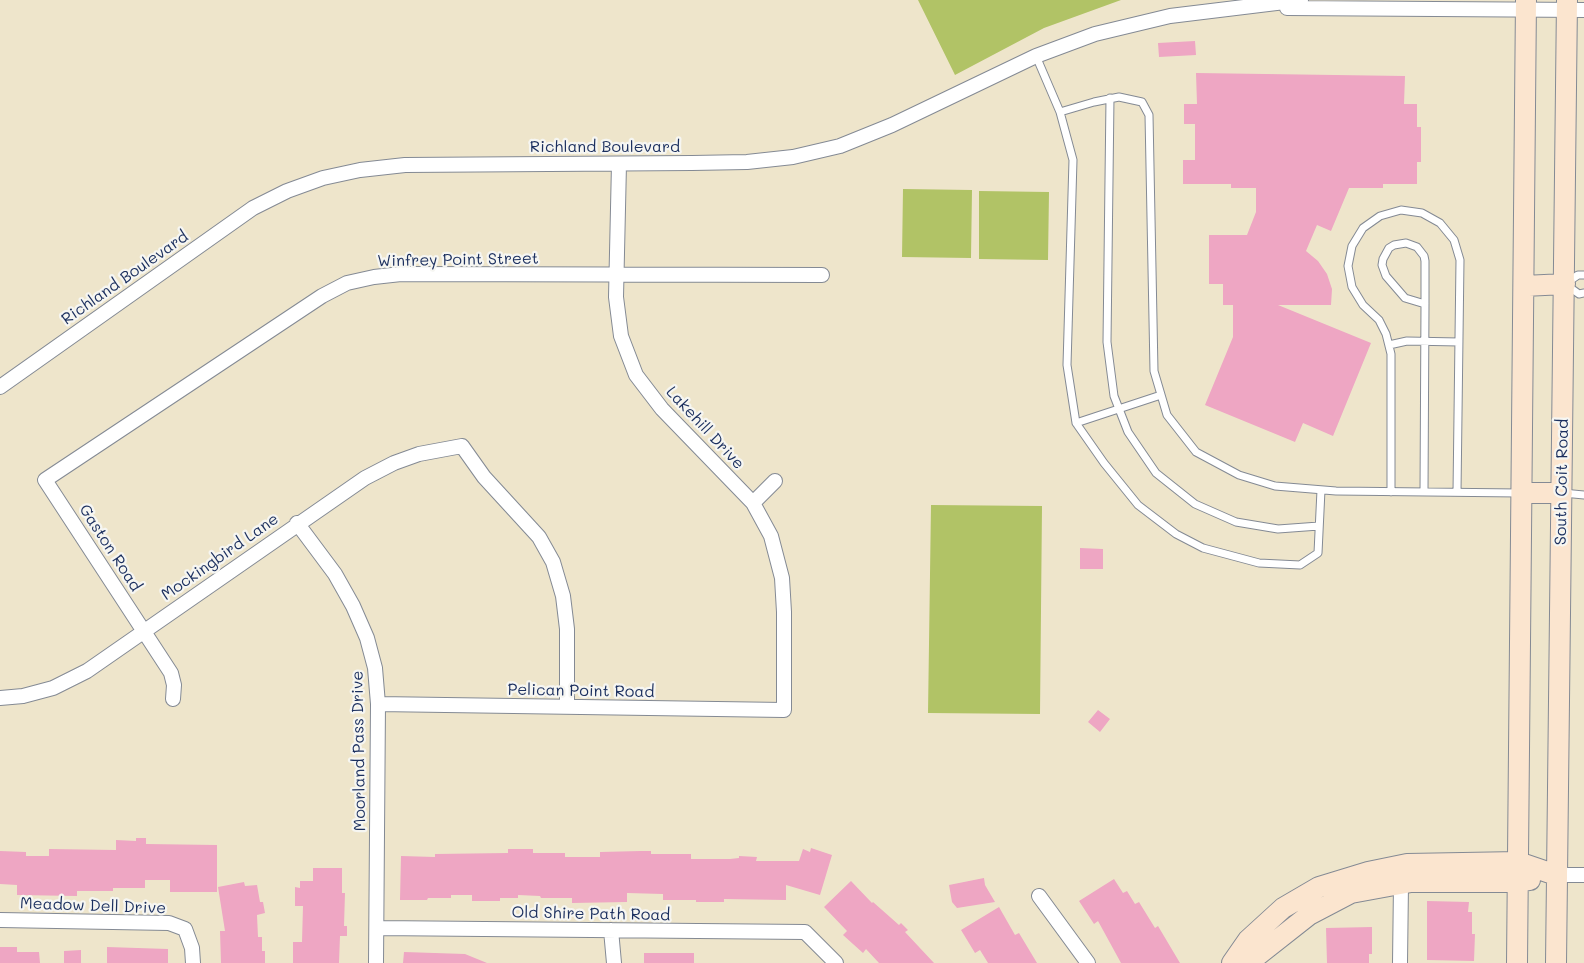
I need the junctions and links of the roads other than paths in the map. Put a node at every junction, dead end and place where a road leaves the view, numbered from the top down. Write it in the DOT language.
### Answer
graph roads {
  1 [pos="1301,0"];
  2 [pos="1526,5"];
  3 [pos="1573,7"];
  4 [pos="1246,8"];
  5 [pos="1036,56"];
  6 [pos="1110,98"];
  7 [pos="1060,112"];
  8 [pos="619,164"];
  9 [pos="617,274"];
  10 [pos="822,275"];
  11 [pos="1584,276"];
  12 [pos="1565,284"];
  13 [pos="1524,286"];
  14 [pos="1584,293"];
  15 [pos="1425,304"];
  16 [pos="1425,341"];
  17 [pos="1459,342"];
  18 [pos="1389,345"];
  19 [pos="0,387"];
  20 [pos="1161,395"];
  21 [pos="1119,408"];
  22 [pos="1076,423"];
  23 [pos="45,480"];
  24 [pos="775,481"];
  25 [pos="1321,490"];
  26 [pos="1391,492"];
  27 [pos="1424,492"];
  28 [pos="1457,492"];
  29 [pos="1522,493"];
  30 [pos="1562,493"];
  31 [pos="1584,495"];
  32 [pos="753,503"];
  33 [pos="297,524"];
  34 [pos="1319,526"];
  35 [pos="144,630"];
  36 [pos="0,698"];
  37 [pos="173,699"];
  38 [pos="378,704"];
  39 [pos="567,707"];
  40 [pos="784,710"];
  41 [pos="1518,862"];
  42 [pos="1400,874"];
  43 [pos="1584,874"];
  44 [pos="1556,875"];
  45 [pos="1518,882"];
  46 [pos="1039,896"];
  47 [pos="0,920"];
  48 [pos="377,928"];
  49 [pos="611,930"];
  50 [pos="193,963"];
  51 [pos="376,963"];
  52 [pos="614,963"];
  53 [pos="836,963"];
  54 [pos="1088,963"];
  55 [pos="1232,963"];
  56 [pos="1248,963"];
  57 [pos="1400,963"];
  58 [pos="1517,963"];
  59 [pos="1556,963"];
  1 -- 4 [label="street, Richland Boulevard"];
  2 -- 3 [label="street, Richland Boulevard"];
  2 -- 4 [label="street, Richland Boulevard"];
  2 -- 13 [label="main road"];
  3 -- 12 [label="main road, South Coit Road"];
  4 -- 5 [label="street, Richland Boulevard"];
  5 -- 7 [label="lane"];
  5 -- 8 [label="street, Richland Boulevard"];
  6 -- 7 [label="lane"];
  6 -- 20 [label="lane"];
  6 -- 21 [label="lane"];
  7 -- 22 [label="lane"];
  8 -- 9 [label="street, Lakehill Drive"];
  8 -- 19 [label="street, Richland Boulevard"];
  9 -- 10 [label="street, Winfrey Point Street"];
  9 -- 23 [label="street, Winfrey Point Street"];
  9 -- 32 [label="street, Lakehill Drive"];
  11 -- 12 [label="lane"];
  12 -- 13 [label="main road"];
  12 -- 14 [label="lane"];
  12 -- 30 [label="main road, South Coit Road"];
  13 -- 29 [label="main road"];
  15 -- 15 [label="lane"];
  15 -- 16 [label="lane"];
  16 -- 17 [label="lane"];
  16 -- 18 [label="lane"];
  16 -- 27 [label="lane"];
  17 -- 18 [label="lane"];
  17 -- 28 [label="lane"];
  18 -- 26 [label="lane"];
  20 -- 21 [label="lane"];
  20 -- 25 [label="lane"];
  21 -- 22 [label="lane"];
  21 -- 34 [label="lane"];
  22 -- 34 [label="lane"];
  23 -- 35 [label="street, Gaston Road"];
  24 -- 32 [label="street"];
  25 -- 26 [label="lane"];
  25 -- 34 [label="lane"];
  26 -- 27 [label="lane"];
  27 -- 28 [label="lane"];
  28 -- 29 [label="lane"];
  29 -- 30 [label="main road"];
  29 -- 41 [label="main road"];
  30 -- 31 [label="lane"];
  30 -- 44 [label="main road, South Coit Road"];
  32 -- 40 [label="street, Lakehill Drive"];
  33 -- 35 [label="street, Mockingbird Lane"];
  33 -- 38 [label="street, Moorland Pass Drive"];
  33 -- 39 [label="street, Mockingbird Lane"];
  35 -- 36 [label="street, Mockingbird Lane"];
  35 -- 37 [label="street, Gaston Road"];
  38 -- 39 [label="street, Pelican Point Road"];
  38 -- 48 [label="street, Moorland Pass Drive"];
  39 -- 40 [label="street, Pelican Point Road"];
  41 -- 42 [label="main road"];
  41 -- 44 [label="main road"];
  41 -- 45 [label="main road"];
  42 -- 45 [label="main road"];
  42 -- 55 [label="main road"];
  42 -- 56 [label="main road"];
  42 -- 57 [label="street"];
  43 -- 44 [label="street"];
  44 -- 45 [label="main road"];
  44 -- 59 [label="main road, South Coit Road"];
  45 -- 58 [label="main road"];
  46 -- 54 [label="street"];
  47 -- 50 [label="street, Meadow Dell Drive"];
  48 -- 49 [label="street, Old Shire Path Road"];
  48 -- 51 [label="street, Moorland Pass Drive"];
  49 -- 52 [label="street"];
  49 -- 53 [label="street, Old Shire Path Road"];
}
